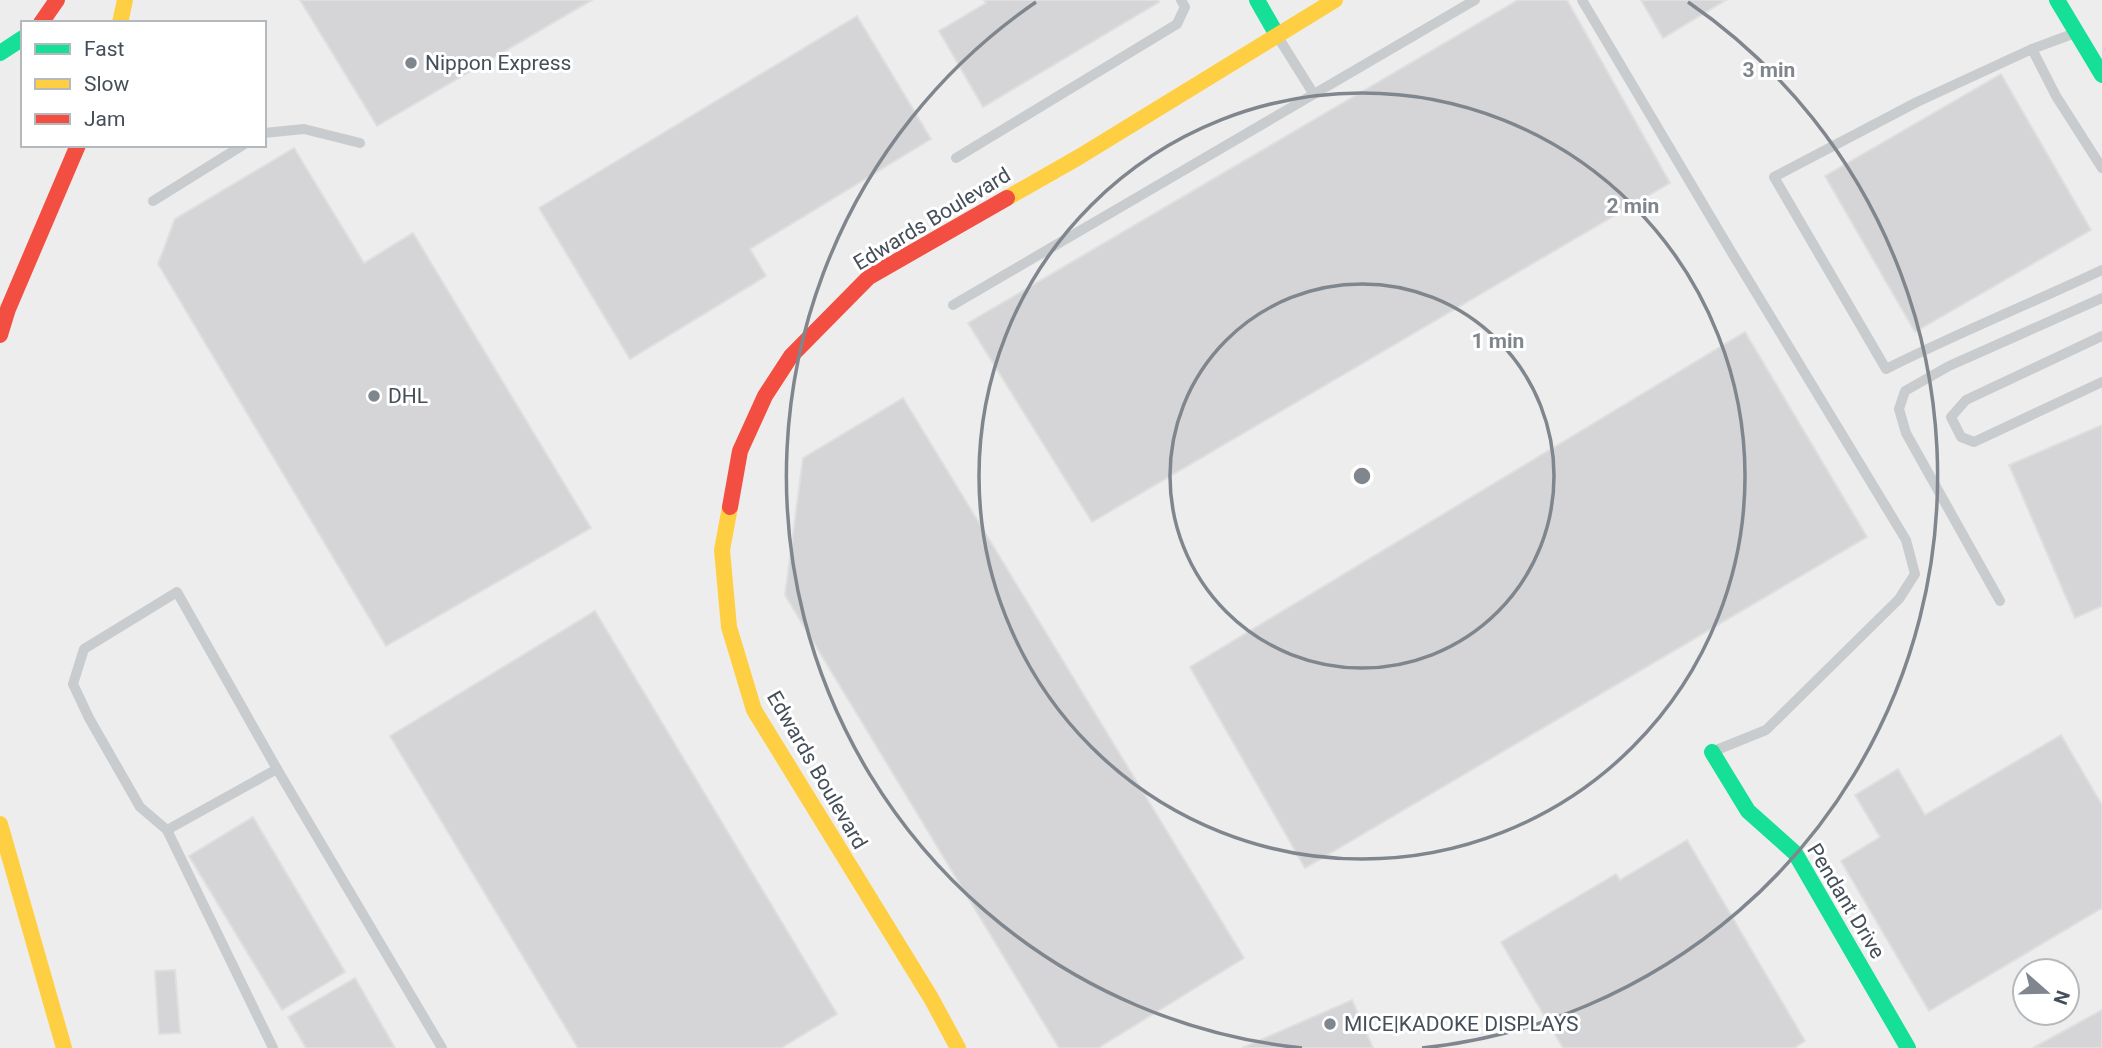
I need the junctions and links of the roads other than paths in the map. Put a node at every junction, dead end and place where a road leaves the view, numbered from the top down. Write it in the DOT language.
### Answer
graph roads {
  1 [pos="57,0"];
  2 [pos="125,0"];
  3 [pos="1181,0"];
  4 [pos="1257,0"];
  5 [pos="1335,0"];
  6 [pos="1475,0"];
  7 [pos="1582,0"];
  8 [pos="2057,0"];
  9 [pos="42,21"];
  10 [pos="120,21"];
  11 [pos="2077,33"];
  12 [pos="1277,36"];
  13 [pos="21,39"];
  14 [pos="2032,49"];
  15 [pos="0,53"];
  16 [pos="2102,75"];
  17 [pos="1313,93"];
  18 [pos="266,133"];
  19 [pos="360,143"];
  20 [pos="77,147"];
  21 [pos="240,147"];
  22 [pos="956,158"];
  23 [pos="2102,168"];
  24 [pos="153,201"];
  25 [pos="2102,270"];
  26 [pos="2102,298"];
  27 [pos="953,305"];
  28 [pos="0,335"];
  29 [pos="2102,336"];
  30 [pos="2102,382"];
  31 [pos="2000,601"];
  32 [pos="1712,752"];
  33 [pos="277,769"];
  34 [pos="0,824"];
  35 [pos="167,830"];
  36 [pos="44,986"];
  37 [pos="55,1048"];
  38 [pos="64,1048"];
  39 [pos="273,1048"];
  40 [pos="442,1048"];
  41 [pos="958,1048"];
  42 [pos="1908,1048"];
  1 -- 9 [label="main road"];
  2 -- 10 [label="main road"];
  3 -- 22 [label="lane"];
  4 -- 12 [label="main road"];
  5 -- 12 [label="main road, Edwards Boulevard"];
  6 -- 17 [label="lane"];
  7 -- 32 [label="lane"];
  8 -- 11 [label="main road"];
  11 -- 14 [label="lane"];
  11 -- 16 [label="main road"];
  12 -- 17 [label="lane"];
  12 -- 41 [label="main road, Edwards Boulevard"];
  13 -- 15 [label="main road"];
  14 -- 23 [label="lane"];
  14 -- 25 [label="lane"];
  17 -- 27 [label="lane"];
  18 -- 19 [label="lane"];
  20 -- 28 [label="main road"];
  21 -- 24 [label="lane"];
  26 -- 31 [label="lane"];
  29 -- 30 [label="lane"];
  32 -- 42 [label="main road, Pendant Drive"];
  33 -- 35 [label="lane"];
  33 -- 35 [label="lane"];
  33 -- 40 [label="lane"];
  34 -- 36 [label="main road"];
  35 -- 39 [label="lane"];
  36 -- 37 [label="main road"];
  36 -- 38 [label="main road"];
}
